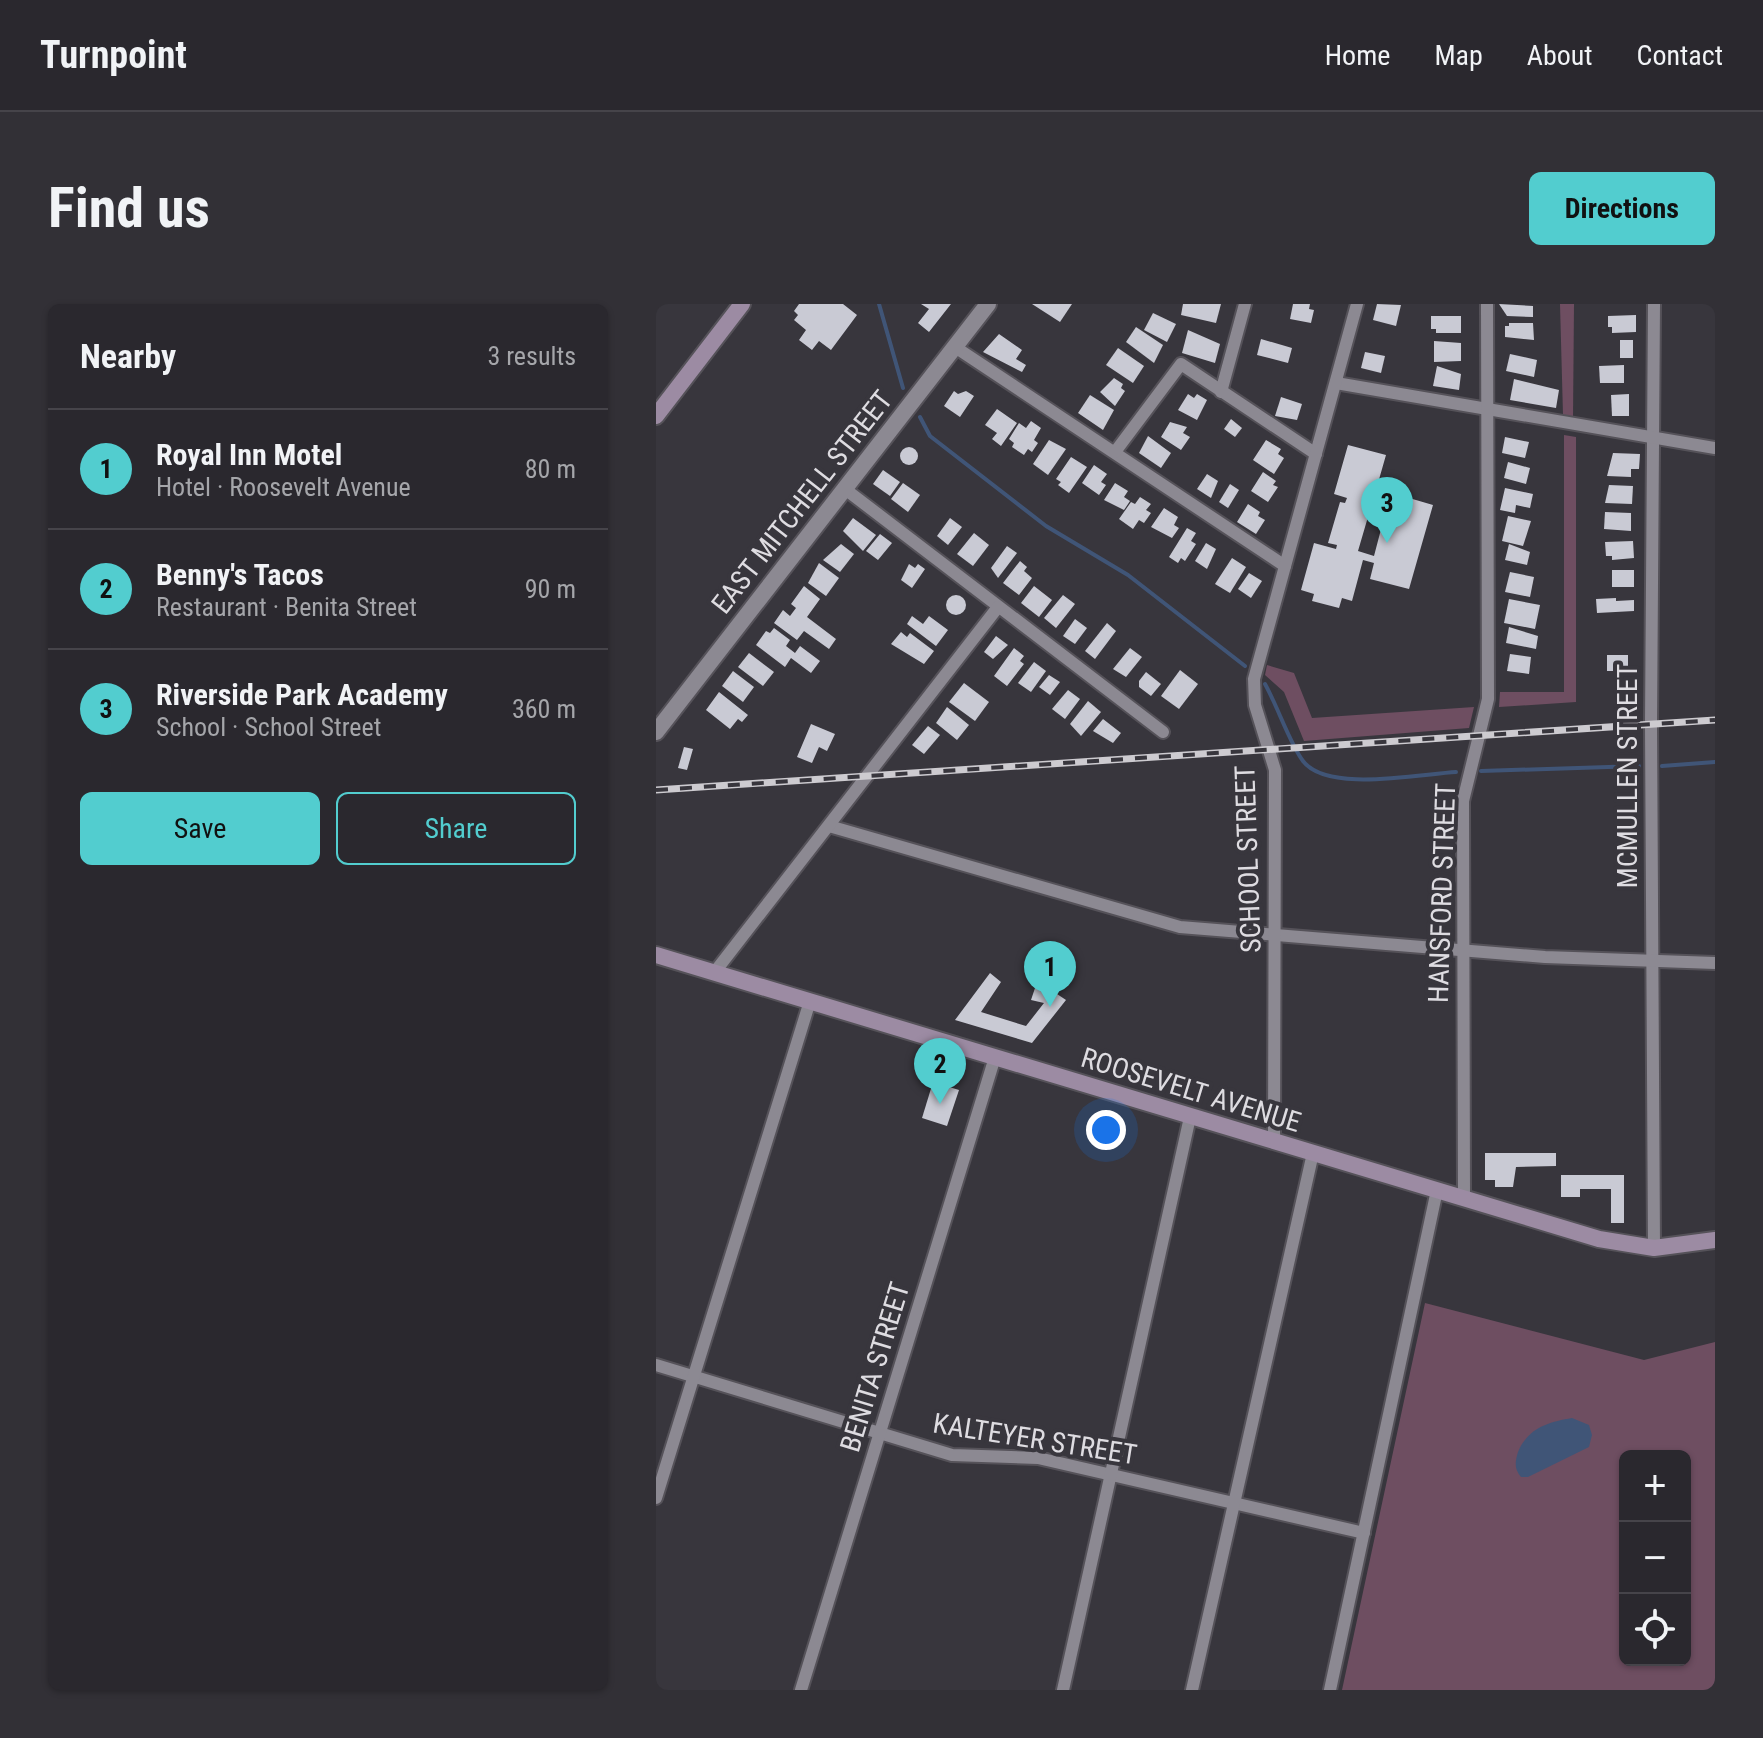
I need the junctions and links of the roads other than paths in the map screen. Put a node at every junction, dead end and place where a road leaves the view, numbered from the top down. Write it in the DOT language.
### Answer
graph roads {
  1 [pos="742,304"];
  2 [pos="988,304"];
  3 [pos="1245,304"];
  4 [pos="1357,304"];
  5 [pos="1487,304"];
  6 [pos="1654,304"];
  7 [pos="955,347"];
  8 [pos="1336,383"];
  9 [pos="1221,392"];
  10 [pos="1487,409"];
  11 [pos="656,416"];
  12 [pos="1653,439"];
  13 [pos="1715,448"];
  14 [pos="1115,452"];
  15 [pos="1316,454"];
  16 [pos="845,489"];
  17 [pos="1285,566"];
  18 [pos="998,607"];
  19 [pos="656,732"];
  20 [pos="1163,732"];
  21 [pos="829,826"];
  22 [pos="1276,936"];
  23 [pos="1463,950"];
  24 [pos="656,955"];
  25 [pos="1651,962"];
  26 [pos="1715,963"];
  27 [pos="714,973"];
  28 [pos="810,1001"];
  29 [pos="995,1057"];
  30 [pos="1190,1117"];
  31 [pos="1274,1141"];
  32 [pos="1313,1153"];
  33 [pos="1437,1190"];
  34 [pos="1464,1197"];
  35 [pos="1715,1240"];
  36 [pos="1654,1248"];
  37 [pos="656,1365"];
  38 [pos="695,1377"];
  39 [pos="880,1434"];
  40 [pos="1113,1473"];
  41 [pos="656,1498"];
  42 [pos="1235,1501"];
  43 [pos="1364,1533"];
  44 [pos="801,1690"];
  45 [pos="1063,1690"];
  46 [pos="1192,1690"];
  47 [pos="1330,1690"];
  1 -- 11 [label="main road"];
  2 -- 7 [label="street, EAST MITCHELL STREET"];
  3 -- 9 [label="street"];
  4 -- 8 [label="street, SCHOOL STREET"];
  5 -- 10 [label="street, HANSFORD STREET"];
  6 -- 12 [label="street, MCMULLEN STREET"];
  7 -- 14 [label="street"];
  7 -- 16 [label="street, EAST MITCHELL STREET"];
  8 -- 10 [label="street"];
  8 -- 15 [label="street, SCHOOL STREET"];
  9 -- 14 [label="street"];
  9 -- 15 [label="street"];
  10 -- 12 [label="street"];
  10 -- 23 [label="street, HANSFORD STREET"];
  12 -- 13 [label="street"];
  12 -- 25 [label="street, MCMULLEN STREET"];
  14 -- 17 [label="street"];
  15 -- 17 [label="street, SCHOOL STREET"];
  16 -- 18 [label="street"];
  16 -- 19 [label="street, EAST MITCHELL STREET"];
  17 -- 22 [label="street, SCHOOL STREET"];
  18 -- 20 [label="street"];
  18 -- 21 [label="street"];
  21 -- 22 [label="street"];
  21 -- 27 [label="street"];
  22 -- 23 [label="street"];
  22 -- 31 [label="street, SCHOOL STREET"];
  23 -- 25 [label="street"];
  23 -- 34 [label="street, HANSFORD STREET"];
  24 -- 27 [label="main road, ROOSEVELT AVENUE"];
  25 -- 26 [label="street"];
  25 -- 36 [label="street, MCMULLEN STREET"];
  27 -- 28 [label="main road, ROOSEVELT AVENUE"];
  28 -- 29 [label="main road, ROOSEVELT AVENUE"];
  28 -- 38 [label="street"];
  29 -- 30 [label="main road, ROOSEVELT AVENUE"];
  29 -- 39 [label="street, BENITA STREET"];
  30 -- 31 [label="main road, ROOSEVELT AVENUE"];
  30 -- 40 [label="street"];
  31 -- 32 [label="main road, ROOSEVELT AVENUE"];
  32 -- 33 [label="main road, ROOSEVELT AVENUE"];
  32 -- 42 [label="street"];
  33 -- 34 [label="main road, ROOSEVELT AVENUE"];
  33 -- 43 [label="street"];
  34 -- 36 [label="main road, ROOSEVELT AVENUE"];
  35 -- 36 [label="main road, ROOSEVELT AVENUE"];
  37 -- 38 [label="street, KALTEYER STREET"];
  38 -- 39 [label="street, KALTEYER STREET"];
  38 -- 41 [label="street"];
  39 -- 40 [label="street, KALTEYER STREET"];
  39 -- 44 [label="street, BENITA STREET"];
  40 -- 42 [label="street, KALTEYER STREET"];
  40 -- 45 [label="street"];
  42 -- 43 [label="street, KALTEYER STREET"];
  42 -- 46 [label="street"];
  43 -- 47 [label="street"];
}
